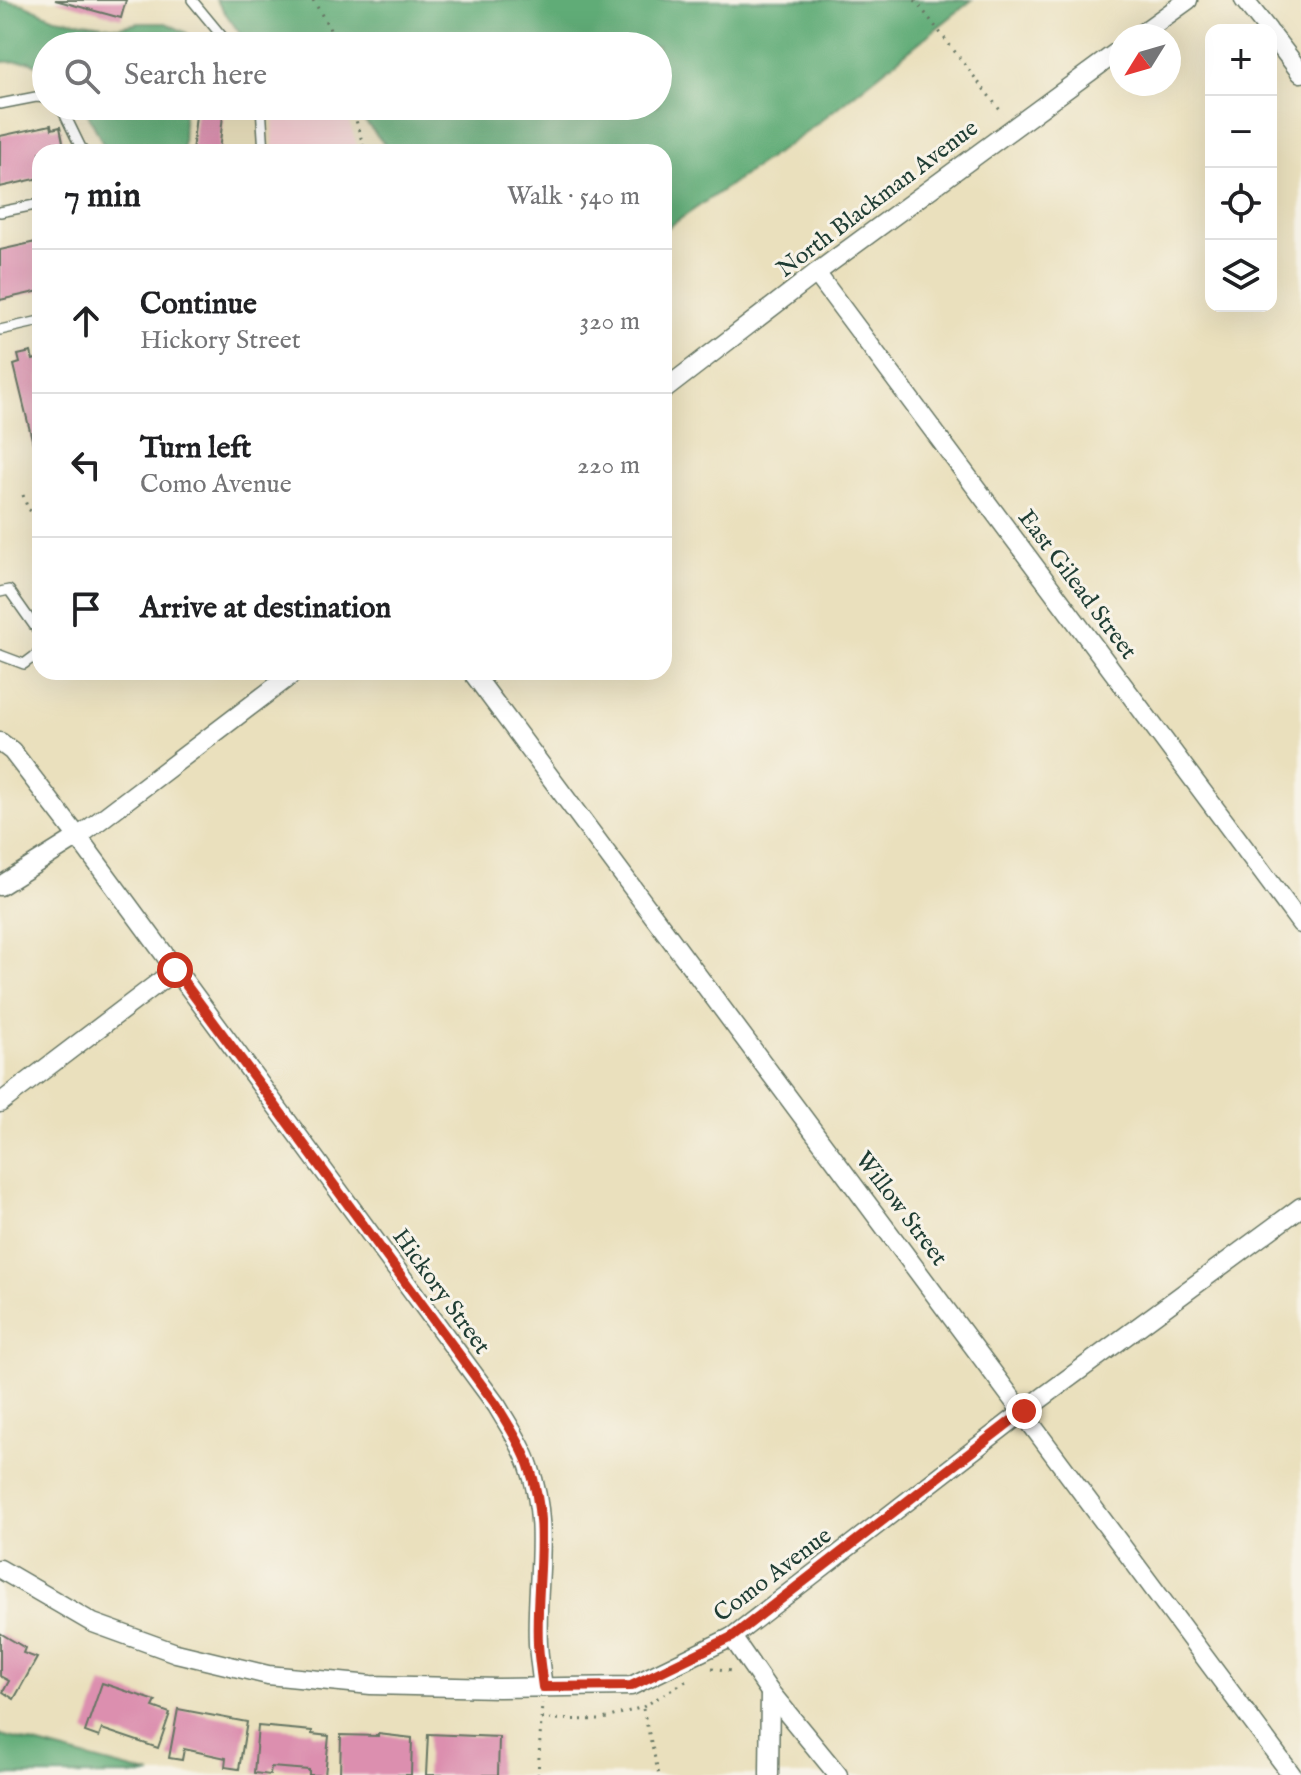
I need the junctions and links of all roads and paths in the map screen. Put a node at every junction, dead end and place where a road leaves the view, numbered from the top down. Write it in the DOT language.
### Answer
graph roads {
  1 [pos="192,0"];
  2 [pos="313,0"];
  3 [pos="915,0"];
  4 [pos="1188,0"];
  5 [pos="1244,0"];
  6 [pos="1155,24"];
  7 [pos="1263,24"];
  8 [pos="218,32"];
  9 [pos="331,32"];
  10 [pos="1277,42"];
  11 [pos="1109,58"];
  12 [pos="1301,73"];
  13 [pos="32,98"];
  14 [pos="0,104"];
  15 [pos="67,120"];
  16 [pos="262,120"];
  17 [pos="356,120"];
  18 [pos="1013,126"];
  19 [pos="79,144"];
  20 [pos="263,144"];
  21 [pos="363,144"];
  22 [pos="32,206"];
  23 [pos="0,212"];
  24 [pos="816,273"];
  25 [pos="32,323"];
  26 [pos="0,330"];
  27 [pos="672,384"];
  28 [pos="23,495"];
  29 [pos="32,512"];
  30 [pos="0,592"];
  31 [pos="32,623"];
  32 [pos="0,655"];
  33 [pos="32,658"];
  34 [pos="284,680"];
  35 [pos="478,680"];
  36 [pos="0,742"];
  37 [pos="78,837"];
  38 [pos="0,886"];
  39 [pos="1301,924"];
  40 [pos="175,970"];
  41 [pos="0,1103"];
  42 [pos="1301,1207"];
  43 [pos="1024,1411"];
  44 [pos="0,1569"];
  45 [pos="732,1637"];
  46 [pos="543,1687"];
  47 [pos="770,1692"];
  48 [pos="643,1707"];
  49 [pos="538,1775"];
  50 [pos="659,1775"];
  51 [pos="769,1775"];
  52 [pos="838,1775"];
  53 [pos="1292,1775"];
  1 -- 8 [label="lane"];
  2 -- 9 [label="path"];
  3 -- 18 [label="path"];
  4 -- 6 [label="street"];
  5 -- 7 [label="street"];
  10 -- 12 [label="street"];
  11 -- 18 [label="street, North Blackman Avenue"];
  13 -- 14 [label="lane"];
  15 -- 19 [label="lane"];
  16 -- 20 [label="lane"];
  17 -- 21 [label="path"];
  18 -- 24 [label="street, North Blackman Avenue"];
  22 -- 23 [label="lane"];
  24 -- 27 [label="street, North Blackman Avenue"];
  24 -- 39 [label="street, East Gilead Street"];
  25 -- 26 [label="lane"];
  28 -- 29 [label="path"];
  30 -- 31 [label="lane"];
  32 -- 33 [label="lane"];
  34 -- 37 [label="street"];
  35 -- 43 [label="street, Willow Street"];
  36 -- 37 [label="street"];
  37 -- 38 [label="street"];
  37 -- 40 [label="street, Hickory Street"];
  40 -- 41 [label="street"];
  40 -- 46 [label="street, Hickory Street"];
  42 -- 43 [label="street, Como Avenue"];
  43 -- 45 [label="street, Como Avenue"];
  43 -- 53 [label="street, Willow Street"];
  44 -- 46 [label="street, Como Avenue"];
  45 -- 46 [label="street, Como Avenue"];
  45 -- 47 [label="street"];
  46 -- 49 [label="path"];
  47 -- 51 [label="street"];
  47 -- 52 [label="street"];
  48 -- 50 [label="path"];
}
